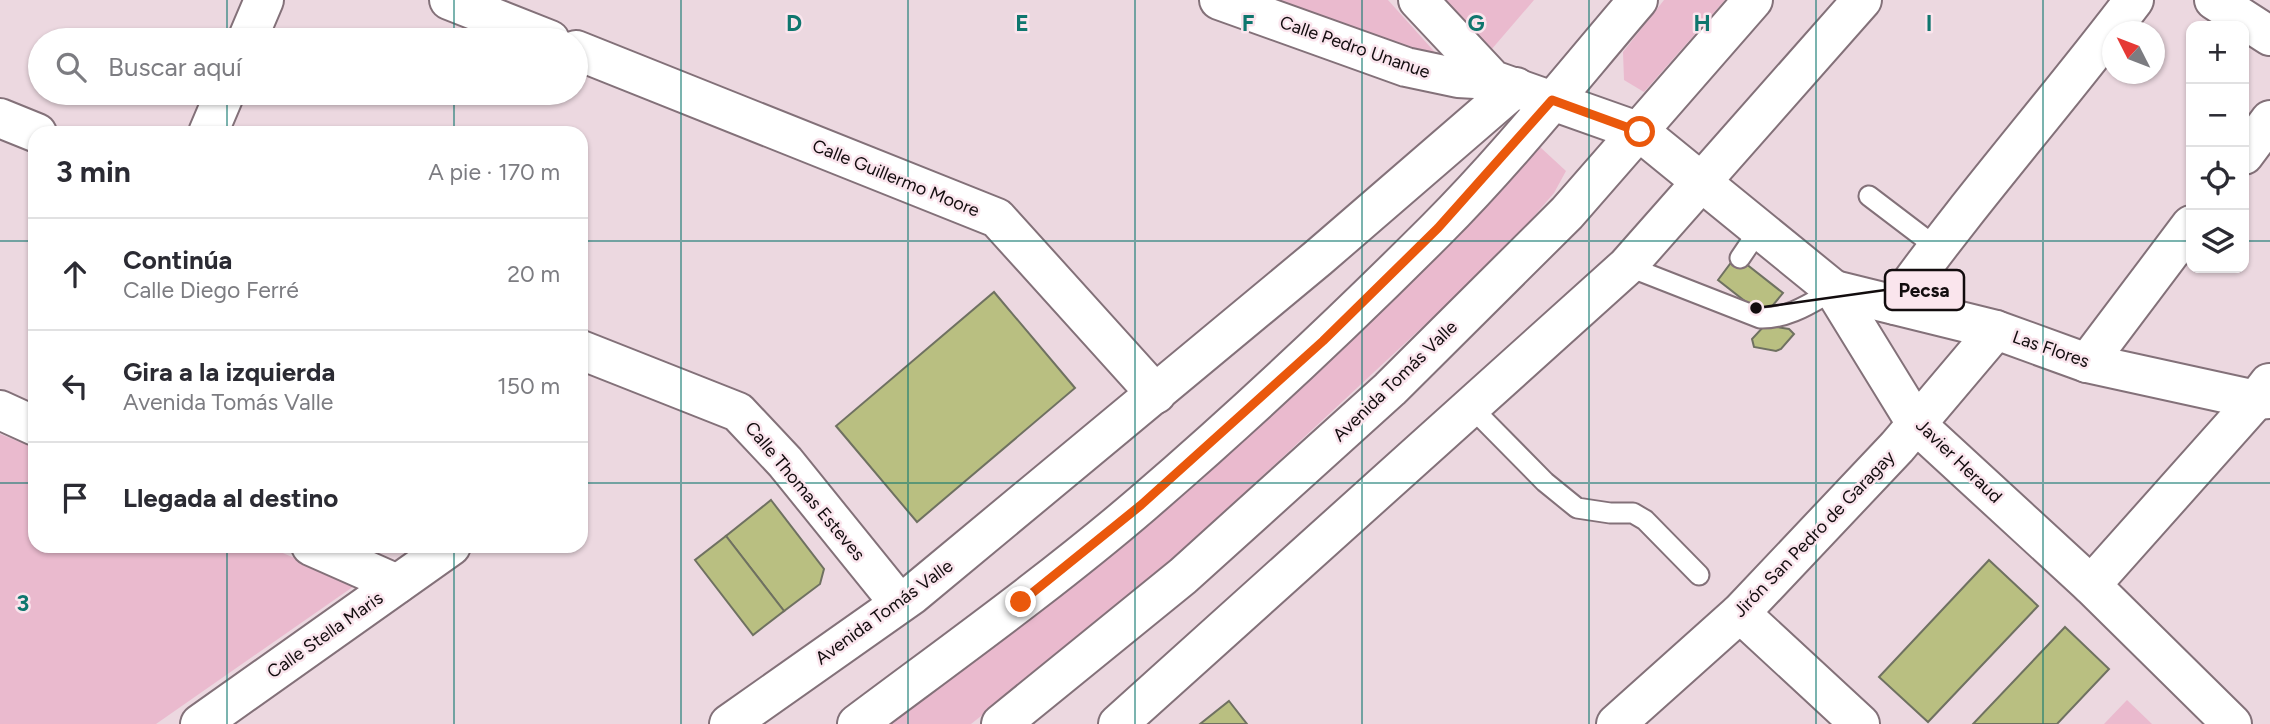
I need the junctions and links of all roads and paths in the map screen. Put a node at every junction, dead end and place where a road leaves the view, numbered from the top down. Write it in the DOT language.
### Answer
graph roads {
  1 [pos="264,0"];
  2 [pos="449,0"];
  3 [pos="1219,0"];
  4 [pos="1418,0"];
  5 [pos="1638,0"];
  6 [pos="1753,0"];
  7 [pos="1861,0"];
  8 [pos="2134,0"];
  9 [pos="2214,0"];
  10 [pos="252,28"];
  11 [pos="520,28"];
  12 [pos="2270,36"];
  13 [pos="588,55"];
  14 [pos="1505,84"];
  15 [pos="1552,100"];
  16 [pos="220,105"];
  17 [pos="0,118"];
  18 [pos="2270,120"];
  19 [pos="211,126"];
  20 [pos="28,129"];
  21 [pos="1640,132"];
  22 [pos="2249,148"];
  23 [pos="1702,183"];
  24 [pos="1869,196"];
  25 [pos="2186,232"];
  26 [pos="1936,247"];
  27 [pos="1627,266"];
  28 [pos="1834,290"];
  29 [pos="1895,305"];
  30 [pos="1996,330"];
  31 [pos="588,363"];
  32 [pos="2087,363"];
  33 [pos="1156,394"];
  34 [pos="2266,400"];
  35 [pos="1471,407"];
  36 [pos="0,410"];
  37 [pos="28,423"];
  38 [pos="1917,425"];
  39 [pos="327,553"];
  40 [pos="441,553"];
  41 [pos="1699,575"];
  42 [pos="397,584"];
  43 [pos="2091,584"];
  44 [pos="899,603"];
  45 [pos="1740,613"];
  46 [pos="1013,720"];
  47 [pos="200,724"];
  48 [pos="729,724"];
  49 [pos="857,724"];
  50 [pos="1118,724"];
  51 [pos="1616,724"];
  52 [pos="1860,724"];
  53 [pos="2232,724"];
  1 -- 10 [label="street"];
  2 -- 11 [label="street"];
  3 -- 14 [label="street, Calle Pedro Unanue"];
  4 -- 14 [label="street"];
  5 -- 15 [label="street"];
  6 -- 21 [label="street, Avenida Tomás Valle"];
  7 -- 23 [label="street"];
  8 -- 26 [label="street"];
  9 -- 12 [label="street"];
  13 -- 33 [label="street, Calle Guillermo Moore"];
  14 -- 15 [label="street, Javier Heraud"];
  14 -- 33 [label="street, Avenida Tomás Valle"];
  15 -- 21 [label="street, Javier Heraud"];
  15 -- 49 [label="street"];
  16 -- 19 [label="street"];
  17 -- 20 [label="street"];
  18 -- 22 [label="street"];
  21 -- 23 [label="street, Javier Heraud"];
  21 -- 46 [label="street, Avenida Tomás Valle"];
  23 -- 27 [label="street"];
  23 -- 28 [label="street, Javier Heraud"];
  24 -- 26 [label="lane"];
  25 -- 32 [label="street"];
  26 -- 29 [label="street"];
  27 -- 28 [label="lane"];
  27 -- 35 [label="street"];
  28 -- 29 [label="street, Las Flores"];
  28 -- 38 [label="street, Javier Heraud"];
  29 -- 30 [label="street, Las Flores"];
  30 -- 32 [label="street, Las Flores"];
  30 -- 38 [label="street, Jirón San Pedro de Garagay"];
  31 -- 44 [label="street, Calle Thomas Esteves"];
  32 -- 34 [label="street, Las Flores"];
  33 -- 44 [label="street, Avenida Tomás Valle"];
  34 -- 43 [label="street"];
  35 -- 41 [label="lane"];
  35 -- 50 [label="street"];
  36 -- 37 [label="street"];
  38 -- 43 [label="street, Javier Heraud"];
  38 -- 45 [label="street, Jirón San Pedro de Garagay"];
  39 -- 42 [label="street"];
  40 -- 42 [label="street, Calle Stella Maris"];
  42 -- 47 [label="street, Calle Stella Maris"];
  43 -- 53 [label="street, Javier Heraud"];
  44 -- 48 [label="street, Avenida Tomás Valle"];
  45 -- 51 [label="street, Jirón San Pedro de Garagay"];
  45 -- 52 [label="street"];
}
